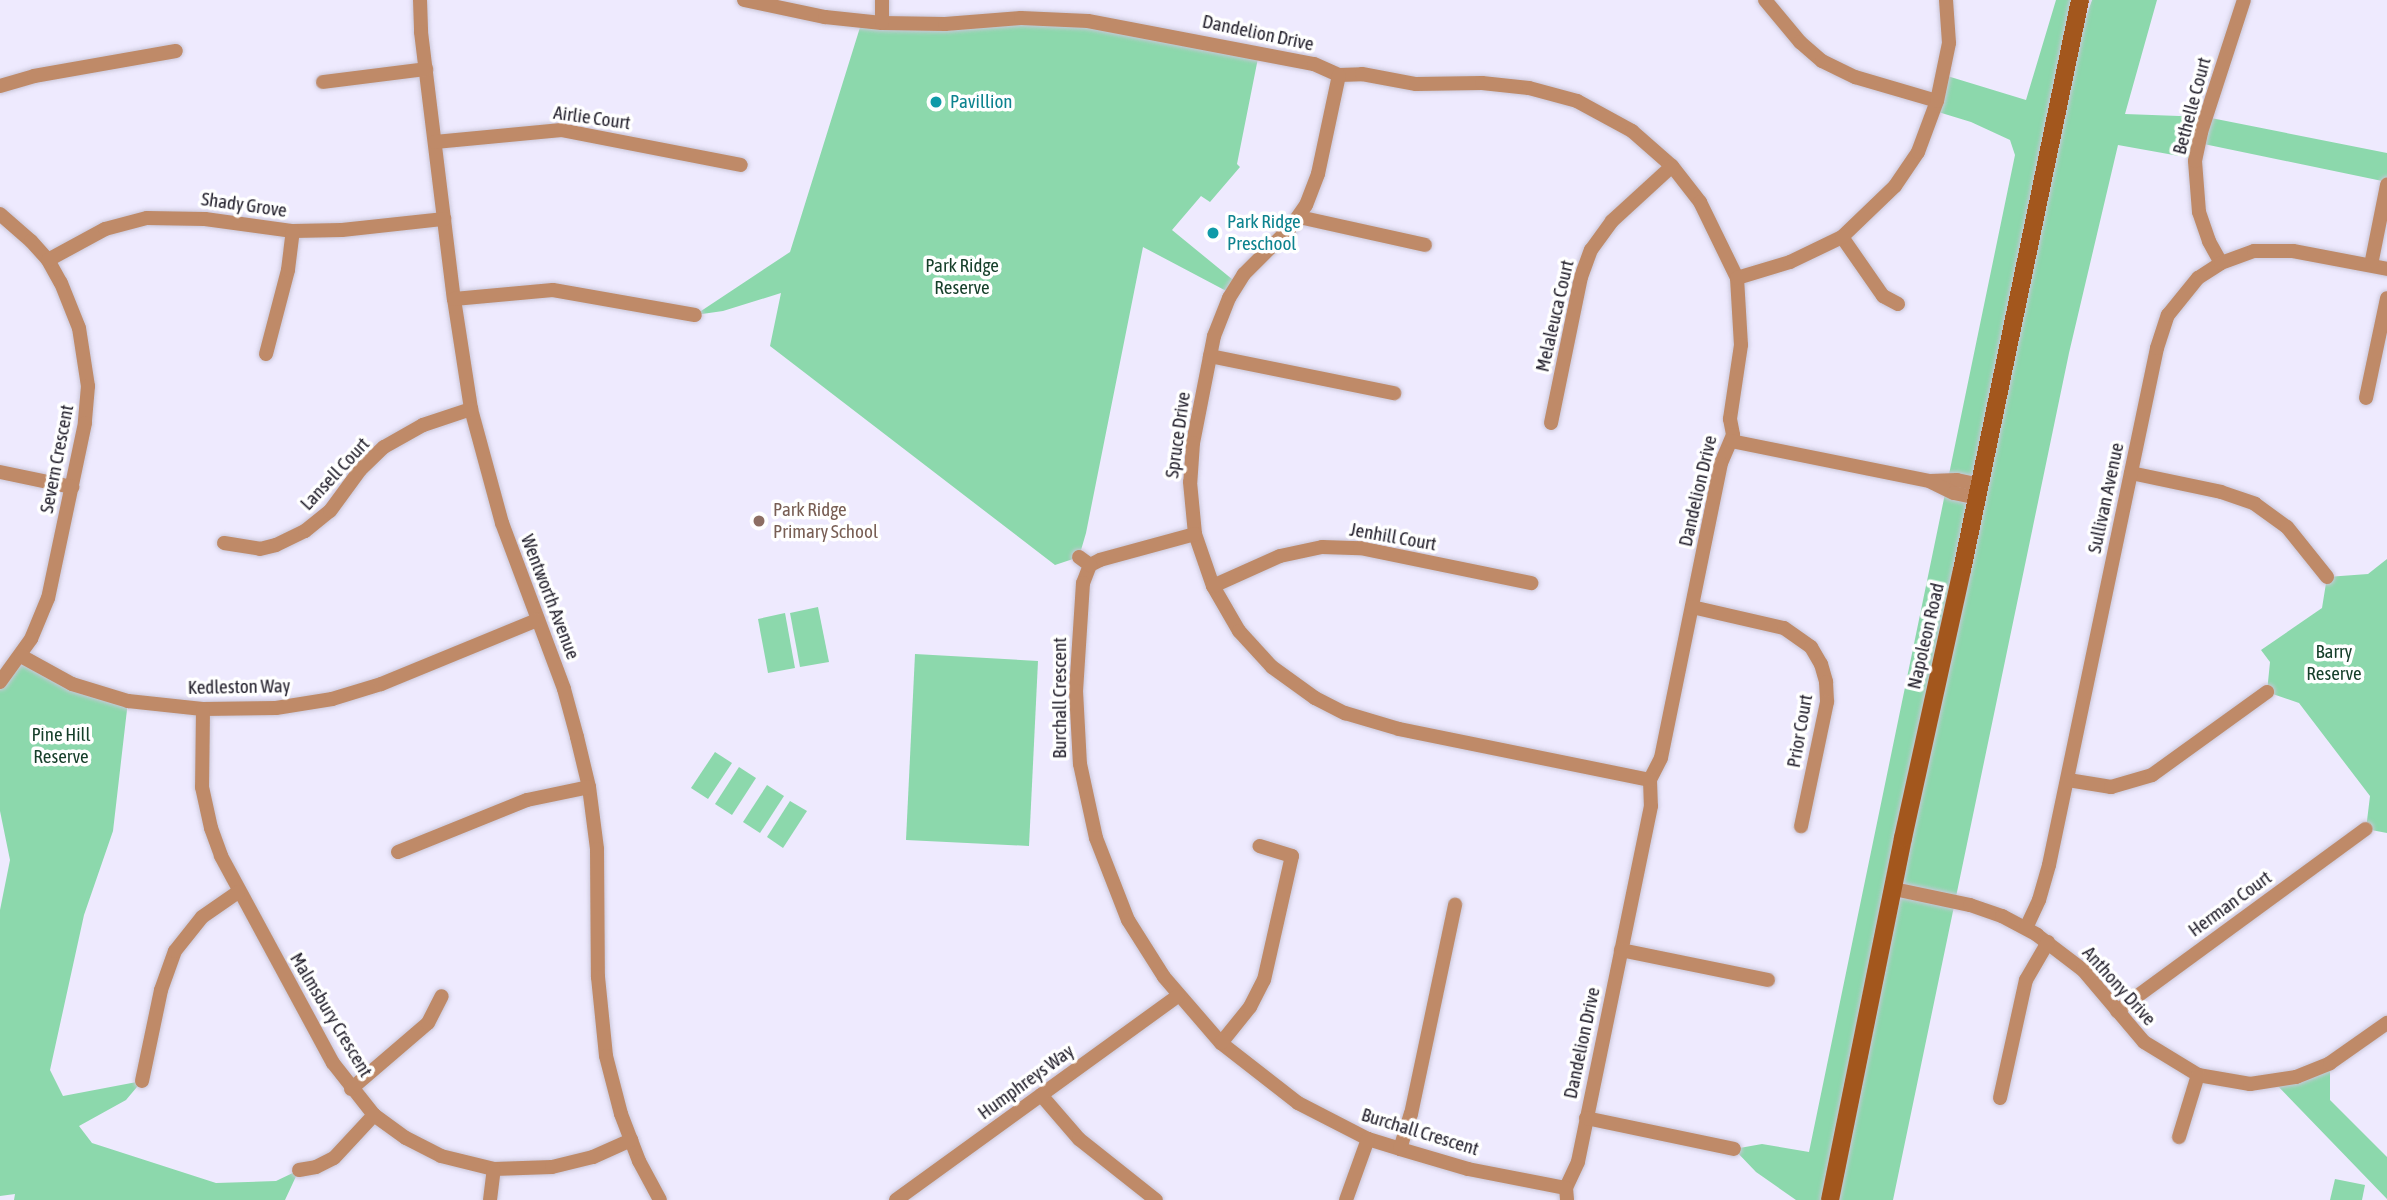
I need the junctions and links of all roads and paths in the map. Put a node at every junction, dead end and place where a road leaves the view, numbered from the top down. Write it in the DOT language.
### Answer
graph roads {
  1 [pos="420,0"];
  2 [pos="744,0"];
  3 [pos="882,0"];
  4 [pos="1766,0"];
  5 [pos="1946,0"];
  6 [pos="2080,0"];
  7 [pos="2092,0"];
  8 [pos="2244,0"];
  9 [pos="882,23"];
  10 [pos="176,51"];
  11 [pos="426,69"];
  12 [pos="1339,75"];
  13 [pos="323,82"];
  14 [pos="2063,82"];
  15 [pos="0,86"];
  16 [pos="1937,101"];
  17 [pos="435,142"];
  18 [pos="741,165"];
  19 [pos="1672,166"];
  20 [pos="2387,185"];
  21 [pos="0,214"];
  22 [pos="1299,216"];
  23 [pos="444,219"];
  24 [pos="293,231"];
  25 [pos="1842,237"];
  26 [pos="1425,245"];
  27 [pos="48,260"];
  28 [pos="2221,263"];
  29 [pos="2371,265"];
  30 [pos="2387,269"];
  31 [pos="1737,278"];
  32 [pos="2387,298"];
  33 [pos="454,299"];
  34 [pos="1898,304"];
  35 [pos="695,315"];
  36 [pos="266,354"];
  37 [pos="1210,356"];
  38 [pos="1394,393"];
  39 [pos="2365,398"];
  40 [pos="471,409"];
  41 [pos="1551,422"];
  42 [pos="1731,441"];
  43 [pos="0,472"];
  44 [pos="2131,473"];
  45 [pos="72,487"];
  46 [pos="1979,492"];
  47 [pos="1195,534"];
  48 [pos="224,543"];
  49 [pos="2328,577"];
  50 [pos="1531,583"];
  51 [pos="1213,586"];
  52 [pos="1692,607"];
  53 [pos="537,620"];
  54 [pos="21,656"];
  55 [pos="0,682"];
  56 [pos="2267,692"];
  57 [pos="203,709"];
  58 [pos="1650,780"];
  59 [pos="2068,780"];
  60 [pos="589,787"];
  61 [pos="1801,825"];
  62 [pos="2365,829"];
  63 [pos="1260,846"];
  64 [pos="398,852"];
  65 [pos="1894,889"];
  66 [pos="238,892"];
  67 [pos="1455,905"];
  68 [pos="2026,928"];
  69 [pos="2048,942"];
  70 [pos="1621,950"];
  71 [pos="1768,980"];
  72 [pos="442,996"];
  73 [pos="1178,996"];
  74 [pos="2117,1011"];
  75 [pos="2387,1023"];
  76 [pos="1221,1043"];
  77 [pos="2198,1075"];
  78 [pos="142,1081"];
  79 [pos="351,1089"];
  80 [pos="1041,1095"];
  81 [pos="2000,1098"];
  82 [pos="374,1115"];
  83 [pos="1586,1118"];
  84 [pos="2179,1137"];
  85 [pos="1368,1139"];
  86 [pos="631,1140"];
  87 [pos="1399,1149"];
  88 [pos="1734,1149"];
  89 [pos="494,1169"];
  90 [pos="299,1170"];
  91 [pos="1566,1194"];
  92 [pos="899,1199"];
  93 [pos="490,1200"];
  94 [pos="660,1200"];
  95 [pos="1156,1200"];
  96 [pos="1346,1200"];
  97 [pos="1829,1200"];
  1 -- 11 [label="street, Wentworth Avenue"];
  2 -- 9 [label="street, Dandelion Drive"];
  3 -- 9 [label="street"];
  4 -- 16 [label="street"];
  5 -- 16 [label="street"];
  6 -- 14 [label="main road, Napoleon Road"];
  7 -- 14 [label="main road, Napoleon Road"];
  8 -- 28 [label="street, Bethelle Court"];
  9 -- 12 [label="street, Dandelion Drive"];
  10 -- 15 [label="street"];
  11 -- 13 [label="street"];
  11 -- 17 [label="street, Wentworth Avenue"];
  12 -- 19 [label="street, Dandelion Drive"];
  12 -- 22 [label="street, Spruce Drive"];
  14 -- 46 [label="main road, Napoleon Road"];
  16 -- 25 [label="street"];
  17 -- 18 [label="street, Airlie Court"];
  17 -- 23 [label="street, Wentworth Avenue"];
  19 -- 31 [label="street, Dandelion Drive"];
  19 -- 41 [label="street, Melaleuca Court"];
  20 -- 29 [label="street"];
  21 -- 27 [label="street, Severn Crescent"];
  22 -- 26 [label="street"];
  22 -- 37 [label="street, Spruce Drive"];
  23 -- 24 [label="street, Shady Grove"];
  23 -- 33 [label="street, Wentworth Avenue"];
  24 -- 27 [label="street, Shady Grove"];
  24 -- 36 [label="street"];
  25 -- 31 [label="street"];
  25 -- 34 [label="street"];
  27 -- 45 [label="street, Severn Crescent"];
  28 -- 29 [label="street, Sullivan Avenue"];
  28 -- 44 [label="street, Sullivan Avenue"];
  29 -- 30 [label="street, Sullivan Avenue"];
  31 -- 42 [label="street, Dandelion Drive"];
  32 -- 39 [label="street"];
  33 -- 35 [label="street"];
  33 -- 40 [label="street, Wentworth Avenue"];
  37 -- 38 [label="street"];
  37 -- 47 [label="street, Spruce Drive"];
  40 -- 48 [label="street, Lansell Court"];
  40 -- 53 [label="street, Wentworth Avenue"];
  42 -- 46 [label="street"];
  42 -- 52 [label="street, Dandelion Drive"];
  43 -- 45 [label="street"];
  44 -- 49 [label="street"];
  44 -- 59 [label="street, Sullivan Avenue"];
  45 -- 54 [label="street, Severn Crescent"];
  46 -- 65 [label="main road, Napoleon Road"];
  47 -- 51 [label="street, Spruce Drive"];
  47 -- 73 [label="street, Burchall Crescent"];
  50 -- 51 [label="street, Jenhill Court"];
  51 -- 58 [label="street, Spruce Drive"];
  52 -- 58 [label="street, Dandelion Drive"];
  52 -- 61 [label="street, Prior Court"];
  53 -- 57 [label="street, Kedleston Way"];
  53 -- 60 [label="street, Wentworth Avenue"];
  54 -- 55 [label="street, Severn Crescent"];
  54 -- 57 [label="street, Kedleston Way"];
  56 -- 59 [label="street"];
  57 -- 66 [label="street, Malmsbury Crescent"];
  58 -- 70 [label="street, Dandelion Drive"];
  59 -- 68 [label="street, Sullivan Avenue"];
  60 -- 64 [label="street"];
  60 -- 86 [label="street, Wentworth Avenue"];
  62 -- 74 [label="street, Herman Court"];
  63 -- 76 [label="street"];
  65 -- 68 [label="street, Anthony Drive"];
  65 -- 97 [label="main road, Napoleon Road"];
  66 -- 78 [label="street"];
  66 -- 79 [label="street, Malmsbury Crescent"];
  67 -- 87 [label="street"];
  68 -- 69 [label="street, Anthony Drive"];
  69 -- 74 [label="street, Anthony Drive"];
  69 -- 81 [label="street"];
  70 -- 71 [label="street"];
  70 -- 83 [label="street, Dandelion Drive"];
  72 -- 79 [label="street"];
  73 -- 76 [label="street, Burchall Crescent"];
  73 -- 80 [label="street, Humphreys Way"];
  74 -- 77 [label="street, Anthony Drive"];
  75 -- 77 [label="street, Anthony Drive"];
  76 -- 85 [label="street, Burchall Crescent"];
  77 -- 84 [label="street"];
  79 -- 82 [label="street, Malmsbury Crescent"];
  80 -- 92 [label="street, Humphreys Way"];
  80 -- 95 [label="street"];
  82 -- 89 [label="street, Malmsbury Crescent"];
  82 -- 90 [label="street"];
  83 -- 88 [label="street"];
  83 -- 91 [label="street, Dandelion Drive"];
  85 -- 87 [label="street, Burchall Crescent"];
  85 -- 96 [label="street"];
  86 -- 89 [label="street, Malmsbury Crescent"];
  86 -- 94 [label="street, Wentworth Avenue"];
  87 -- 91 [label="street, Burchall Crescent"];
  89 -- 93 [label="street"];
}
